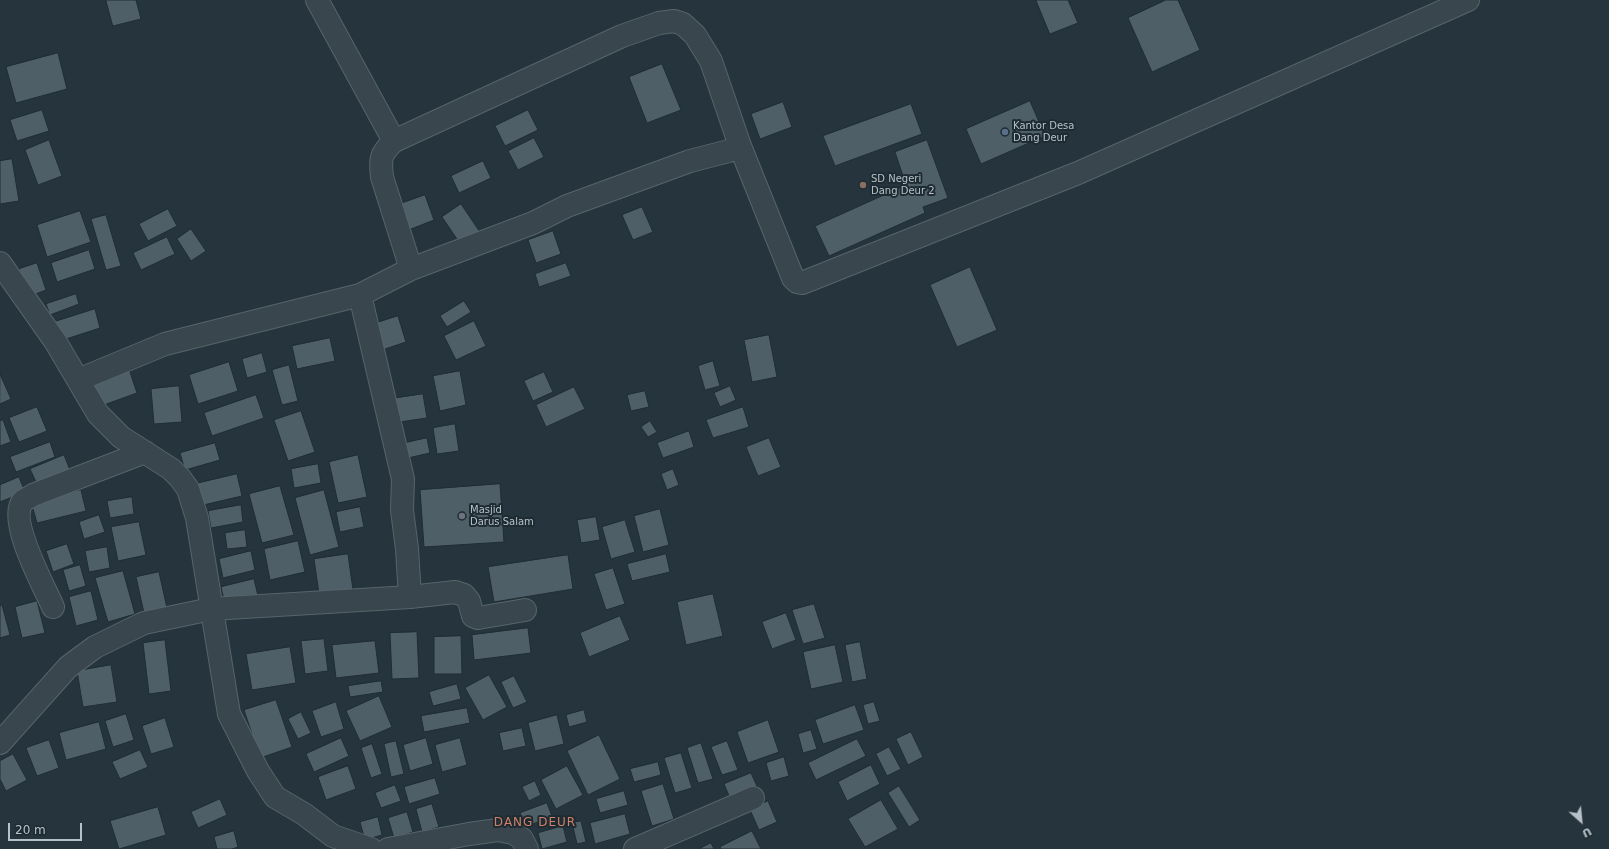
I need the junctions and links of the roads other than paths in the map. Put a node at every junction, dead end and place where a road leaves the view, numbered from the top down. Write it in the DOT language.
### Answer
graph roads {
  1 [pos="318,0"];
  2 [pos="1468,0"];
  3 [pos="394,141"];
  4 [pos="740,146"];
  5 [pos="0,263"];
  6 [pos="411,269"];
  7 [pos="360,295"];
  8 [pos="78,380"];
  9 [pos="145,452"];
  10 [pos="410,597"];
  11 [pos="53,607"];
  12 [pos="211,610"];
  13 [pos="525,610"];
  14 [pos="0,743"];
  15 [pos="753,798"];
  16 [pos="371,849"];
  17 [pos="388,849"];
  18 [pos="527,849"];
  19 [pos="635,849"];
  1 -- 3 [label="street"];
  2 -- 4 [label="street"];
  3 -- 4 [label="street"];
  3 -- 6 [label="street"];
  4 -- 6 [label="street"];
  5 -- 8 [label="street"];
  6 -- 7 [label="street"];
  7 -- 8 [label="street"];
  7 -- 10 [label="street"];
  8 -- 9 [label="street"];
  9 -- 11 [label="street"];
  9 -- 12 [label="street"];
  10 -- 12 [label="street"];
  10 -- 13 [label="street"];
  12 -- 14 [label="street"];
  12 -- 16 [label="street"];
  15 -- 19 [label="street"];
  17 -- 18 [label="street"];
}
